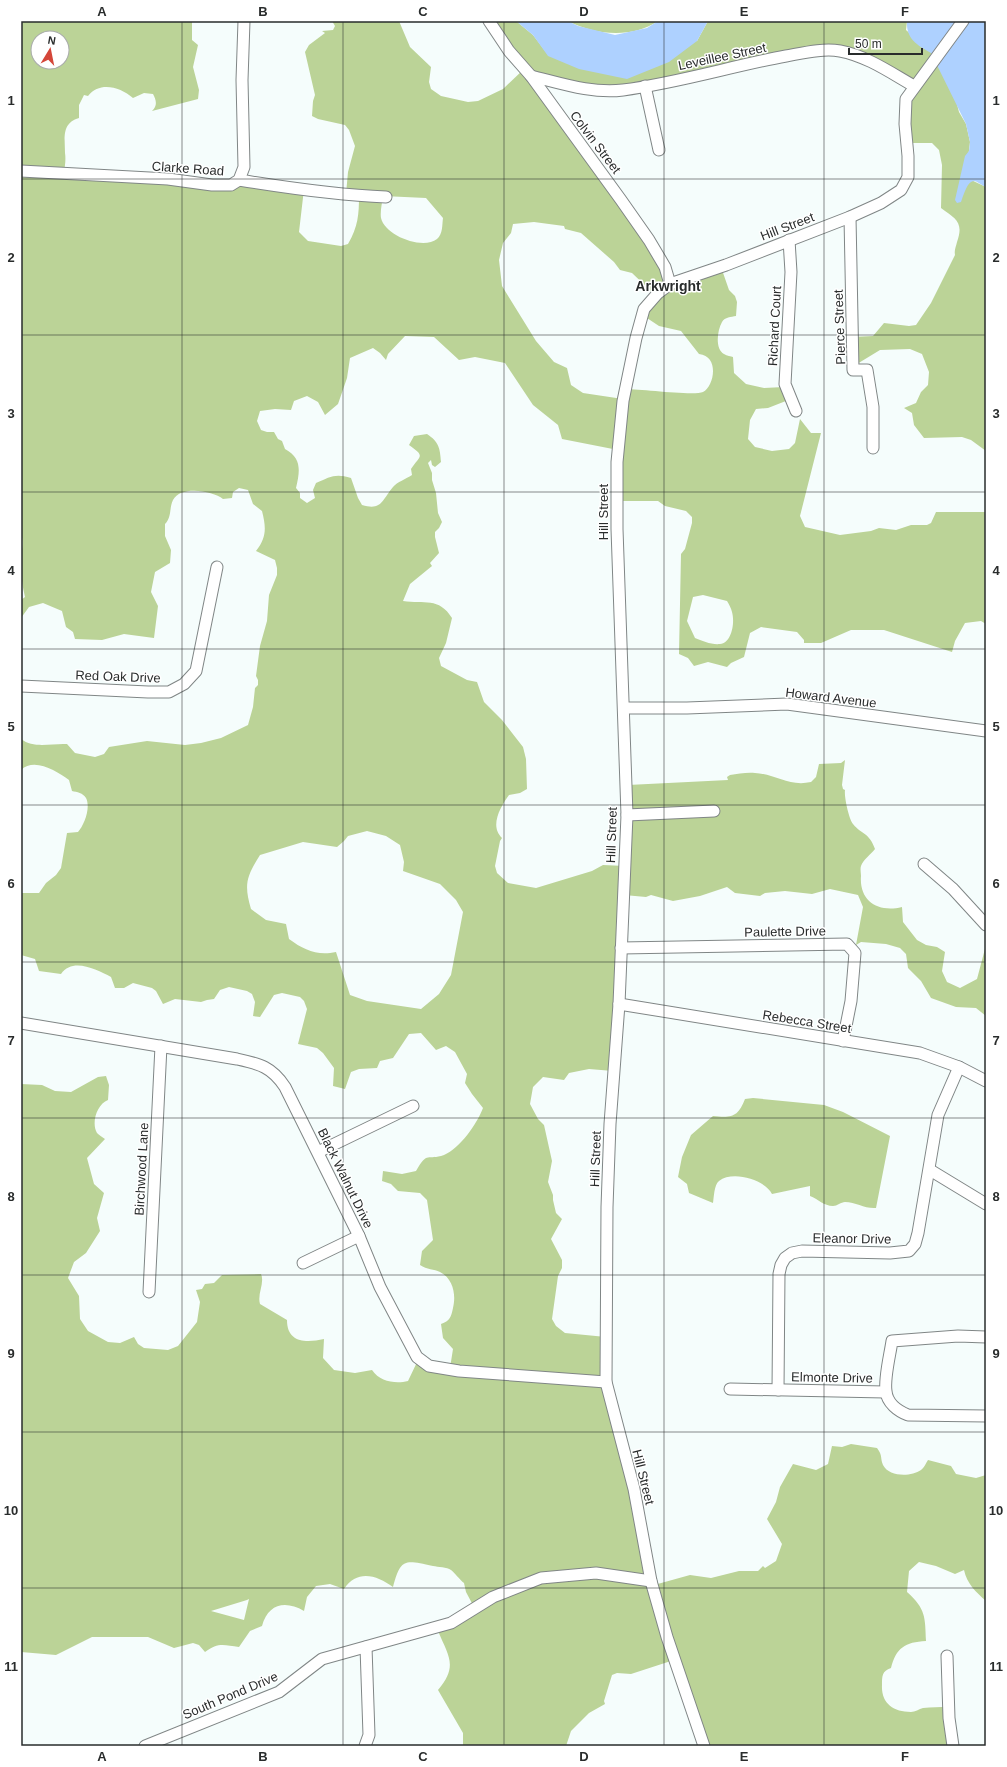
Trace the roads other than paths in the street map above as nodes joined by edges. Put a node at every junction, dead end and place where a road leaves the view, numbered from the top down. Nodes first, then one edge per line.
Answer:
1 (244, 21) edge
2 (489, 21) edge
3 (963, 21) edge
4 (531, 76) junction
5 (645, 86) junction
6 (914, 86) junction
7 (659, 150) dead end
8 (21, 171) edge
9 (239, 180) junction
10 (386, 197) dead end
11 (850, 217) junction
12 (790, 240) junction
13 (670, 284) junction
14 (796, 411) dead end
15 (873, 448) dead end
16 (217, 566) dead end
17 (21, 686) edge
18 (624, 708) junction
19 (986, 731) edge
20 (714, 811) dead end
21 (627, 815) junction
22 (924, 864) dead end
23 (986, 925) edge
24 (621, 948) junction
25 (619, 1004) junction
26 (21, 1023) edge
27 (843, 1041) junction
28 (161, 1046) junction
29 (959, 1067) junction
30 (986, 1081) edge
31 (413, 1106) dead end
32 (318, 1152) junction
33 (930, 1170) junction
34 (986, 1204) edge
35 (359, 1236) junction
36 (302, 1263) dead end
37 (149, 1292) dead end
38 (986, 1337) edge
39 (606, 1382) junction
40 (730, 1389) dead end
41 (778, 1390) junction
42 (886, 1392) junction
43 (986, 1416) edge
44 (651, 1581) junction
45 (366, 1648) junction
46 (947, 1656) dead end
47 (145, 1746) edge
48 (365, 1746) edge
49 (704, 1746) edge
50 (953, 1746) edge

1 - 9 street, Clarke Road
2 - 4 street, Colvin Street
3 - 6 street, Hill Street
4 - 5 street, Leveillee Street
4 - 13 street, Colvin Street
5 - 6 street, Leveillee Street
5 - 7 street
6 - 11 street, Hill Street
8 - 9 street, Clarke Road
9 - 10 street
11 - 12 street, Hill Street
11 - 15 street, Pierce Street
12 - 13 street, Hill Street
12 - 14 street, Richard Court
13 - 18 street, Hill Street
16 - 17 street, Red Oak Drive
18 - 19 street, Howard Avenue
18 - 21 street, Hill Street
20 - 21 street
21 - 24 street, Hill Street
22 - 23 street
24 - 25 street, Hill Street
24 - 27 street, Paulette Drive
25 - 27 street, Rebecca Street
25 - 39 street, Hill Street
26 - 28 street, Black Walnut Drive
27 - 29 street, Rebecca Street
28 - 32 street, Black Walnut Drive
28 - 37 street, Birchwood Lane
29 - 30 street, Rebecca Street
29 - 33 street, Eleanor Drive
31 - 32 street
32 - 35 street, Black Walnut Drive
33 - 34 street
33 - 41 street, Eleanor Drive
35 - 36 street
35 - 39 street, Black Walnut Drive
38 - 42 street
39 - 44 street, Hill Street
40 - 41 street
41 - 42 street, Elmonte Drive
42 - 43 street
44 - 45 street, South Pond Drive
44 - 49 street, Hill Street
45 - 47 street, South Pond Drive
45 - 48 street
46 - 50 street

